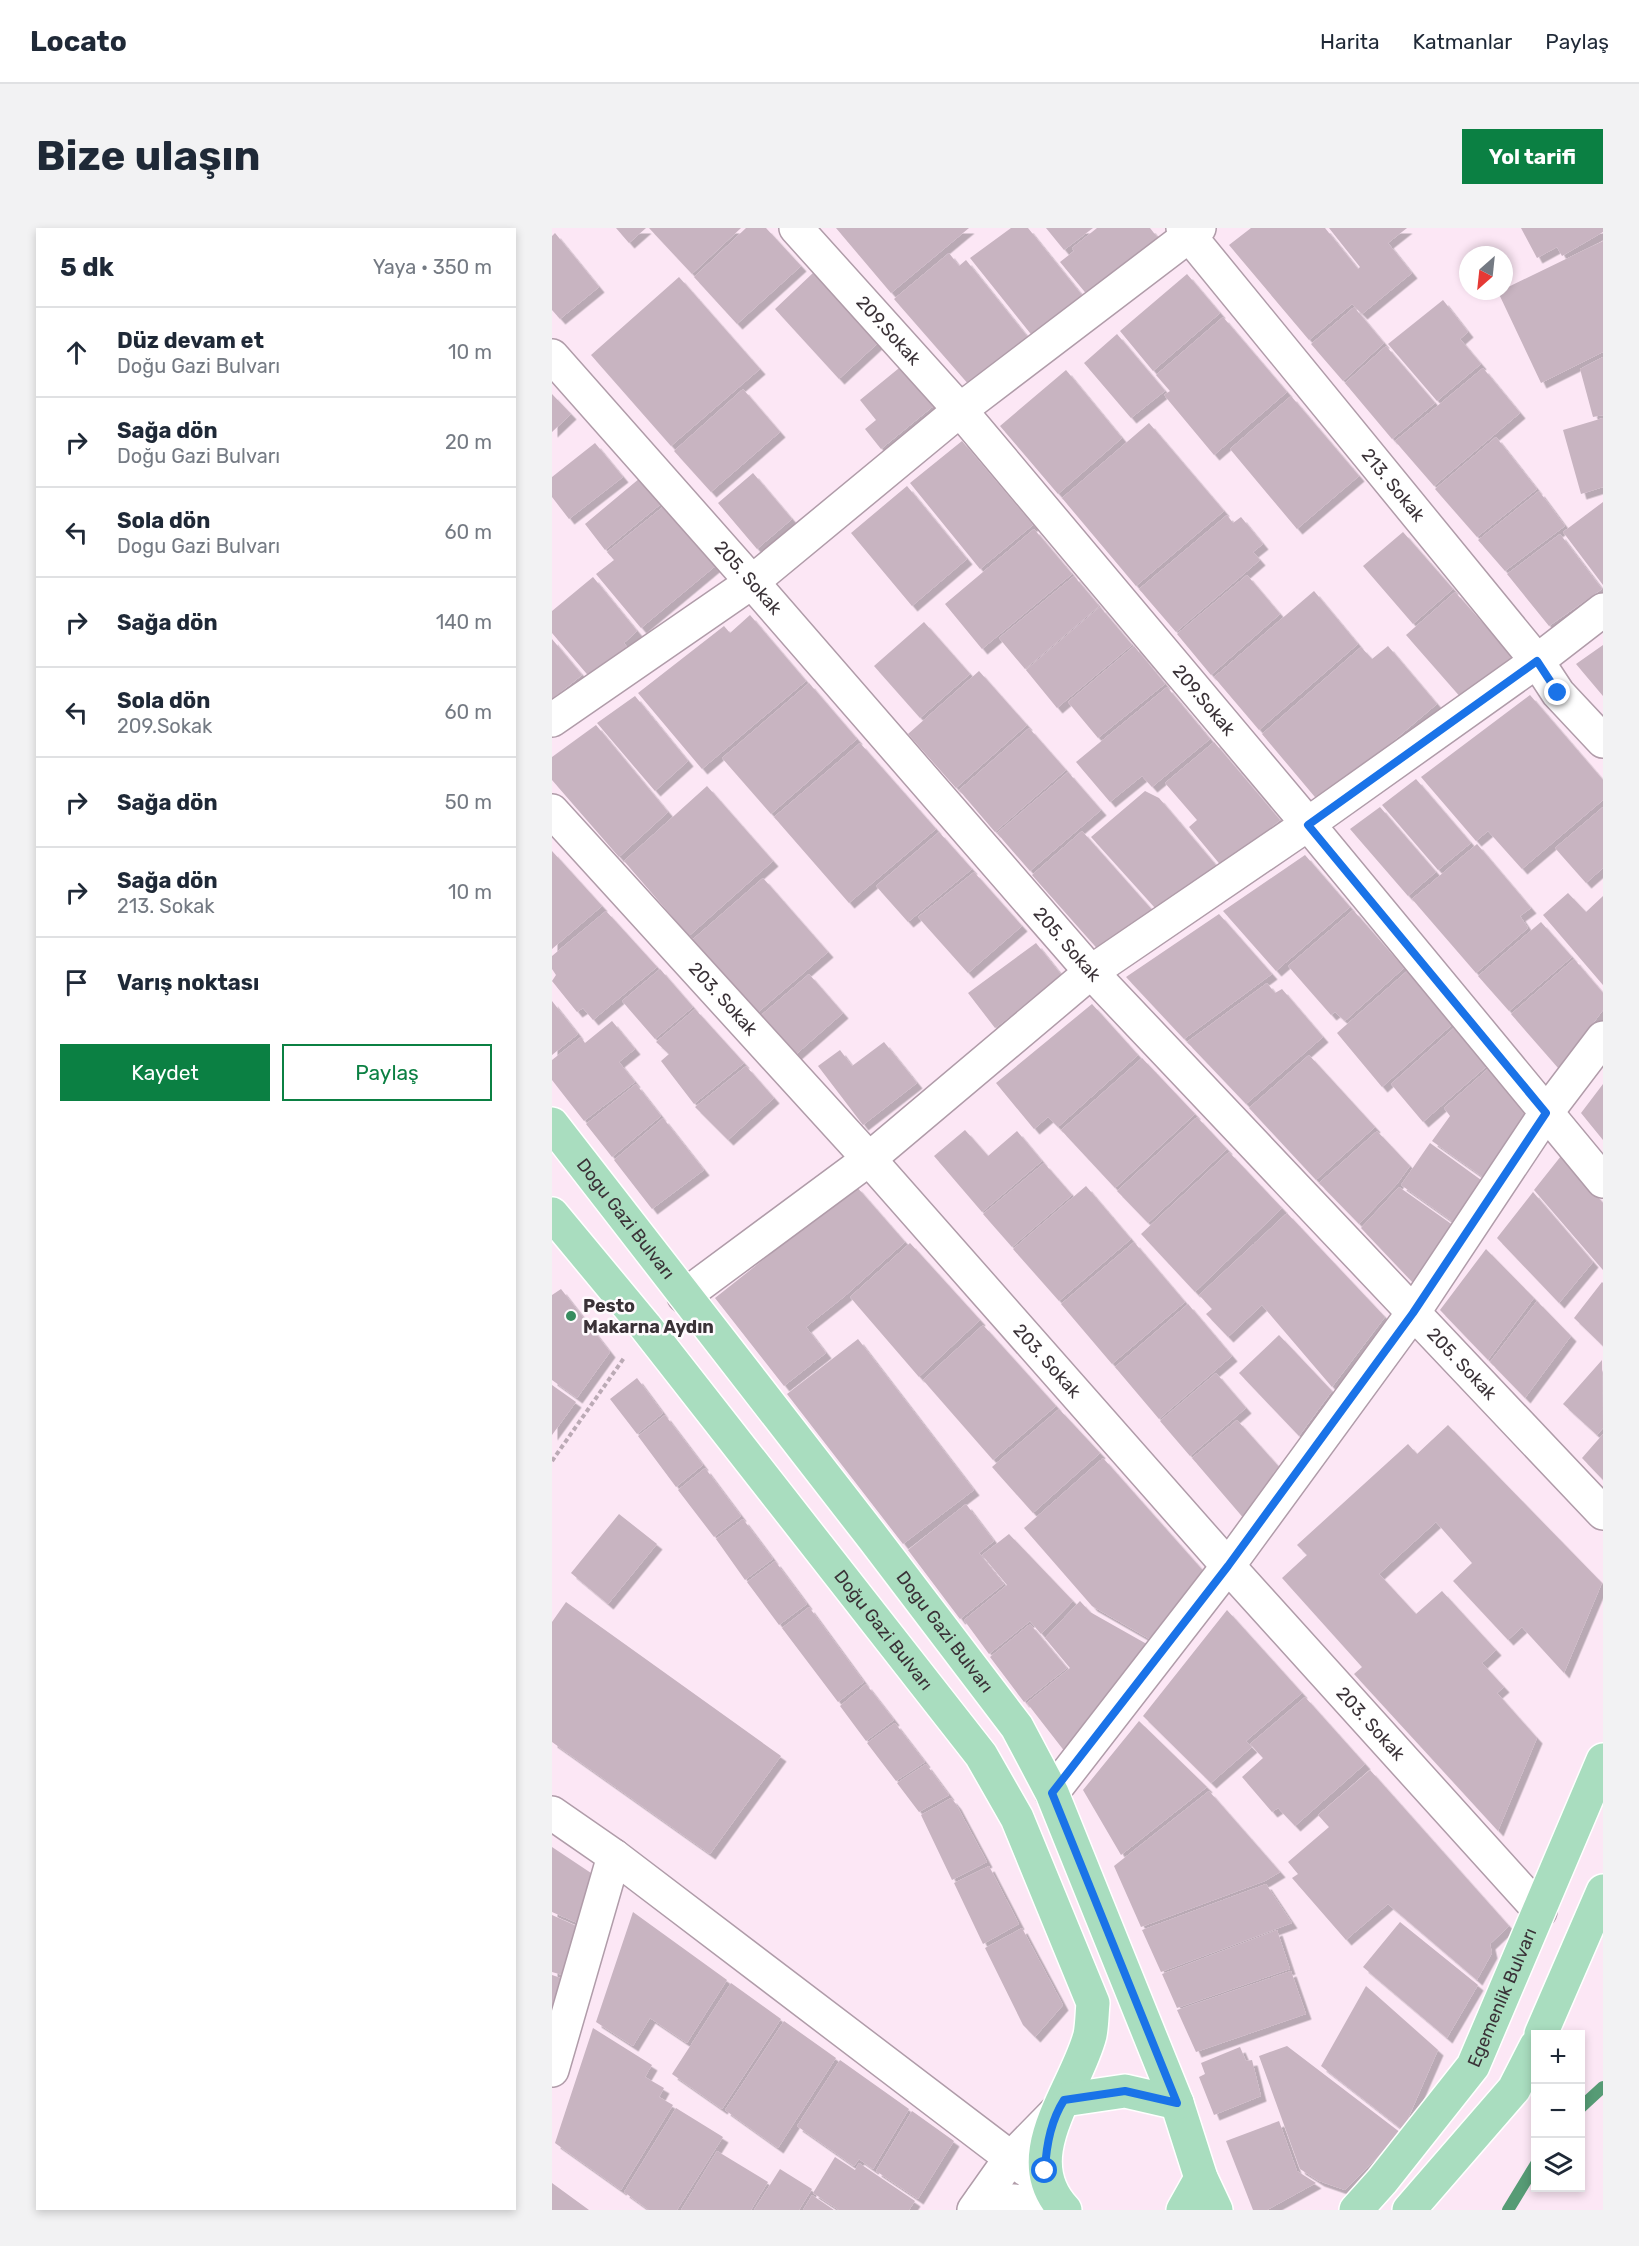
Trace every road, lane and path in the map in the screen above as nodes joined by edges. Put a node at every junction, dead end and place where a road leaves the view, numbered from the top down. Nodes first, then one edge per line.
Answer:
1 (796, 228) edge
2 (1190, 230) edge
3 (552, 356) edge
4 (960, 410) junction
5 (752, 582) junction
6 (1603, 610) edge
7 (1537, 661) junction
8 (552, 720) edge
9 (1603, 741) edge
10 (552, 810) edge
11 (1308, 825) junction
12 (1091, 972) junction
13 (1603, 1038) edge
14 (1546, 1113) junction
15 (552, 1124) edge
16 (869, 1159) junction
17 (1603, 1181) edge
18 (552, 1214) edge
19 (684, 1296) junction
20 (1413, 1313) junction
21 (645, 1326) junction
22 (552, 1461) edge
23 (1603, 1513) edge
24 (1228, 1566) junction
25 (1603, 1760) edge
26 (1052, 1793) junction
27 (552, 1813) edge
28 (614, 1856) junction
29 (1603, 1891) edge
30 (1540, 1911) junction
31 (1543, 2030) edge
32 (1531, 2056) edge
33 (552, 2070) edge
34 (1177, 2103) junction
35 (1060, 2106) junction
36 (1010, 2159) junction
37 (1201, 2178) junction
38 (1058, 2200) edge
39 (978, 2204) edge
40 (1183, 2210) edge
41 (1216, 2210) edge
42 (1356, 2210) edge
43 (1409, 2210) edge

1 - 4 street, 209.Sokak
2 - 4 street
2 - 7 street, 213. Sokak
3 - 5 street, 205. Sokak
4 - 5 street
4 - 11 street, 209.Sokak
5 - 8 street
5 - 12 street, 205. Sokak
6 - 7 street
7 - 9 street, 213. Sokak
7 - 11 street
10 - 16 street, 203. Sokak
11 - 12 street
11 - 14 street, 209.Sokak
12 - 16 street
12 - 20 street, 205. Sokak
13 - 14 street
14 - 17 street, 209.Sokak
14 - 20 street
15 - 19 main road, Dogu Gazi Bulvarı
16 - 19 street
16 - 24 street, 203. Sokak
18 - 21 main road, Doğu Gazi Bulvarı
19 - 26 main road, Dogu Gazi Bulvarı
20 - 23 street, 205. Sokak
20 - 24 street
21 - 22 path
21 - 35 main road, Doğu Gazi Bulvarı
24 - 26 street
24 - 30 street, 203. Sokak
25 - 30 main road, Egemenlik Bulvarı
26 - 34 main road, Dogu Gazi Bulvarı
27 - 28 street
28 - 33 street
28 - 36 street
29 - 31 main road
30 - 42 main road, Egemenlik Bulvarı
32 - 43 main road
34 - 35 main road
34 - 37 main road, Dogu Gazi Bulvarı
35 - 36 street
35 - 38 main road, Doğu Gazi Bulvarı
36 - 38 street
36 - 39 street
37 - 40 main road
37 - 41 main road, Dogu Gazi Bulvarı
38 - 39 street

